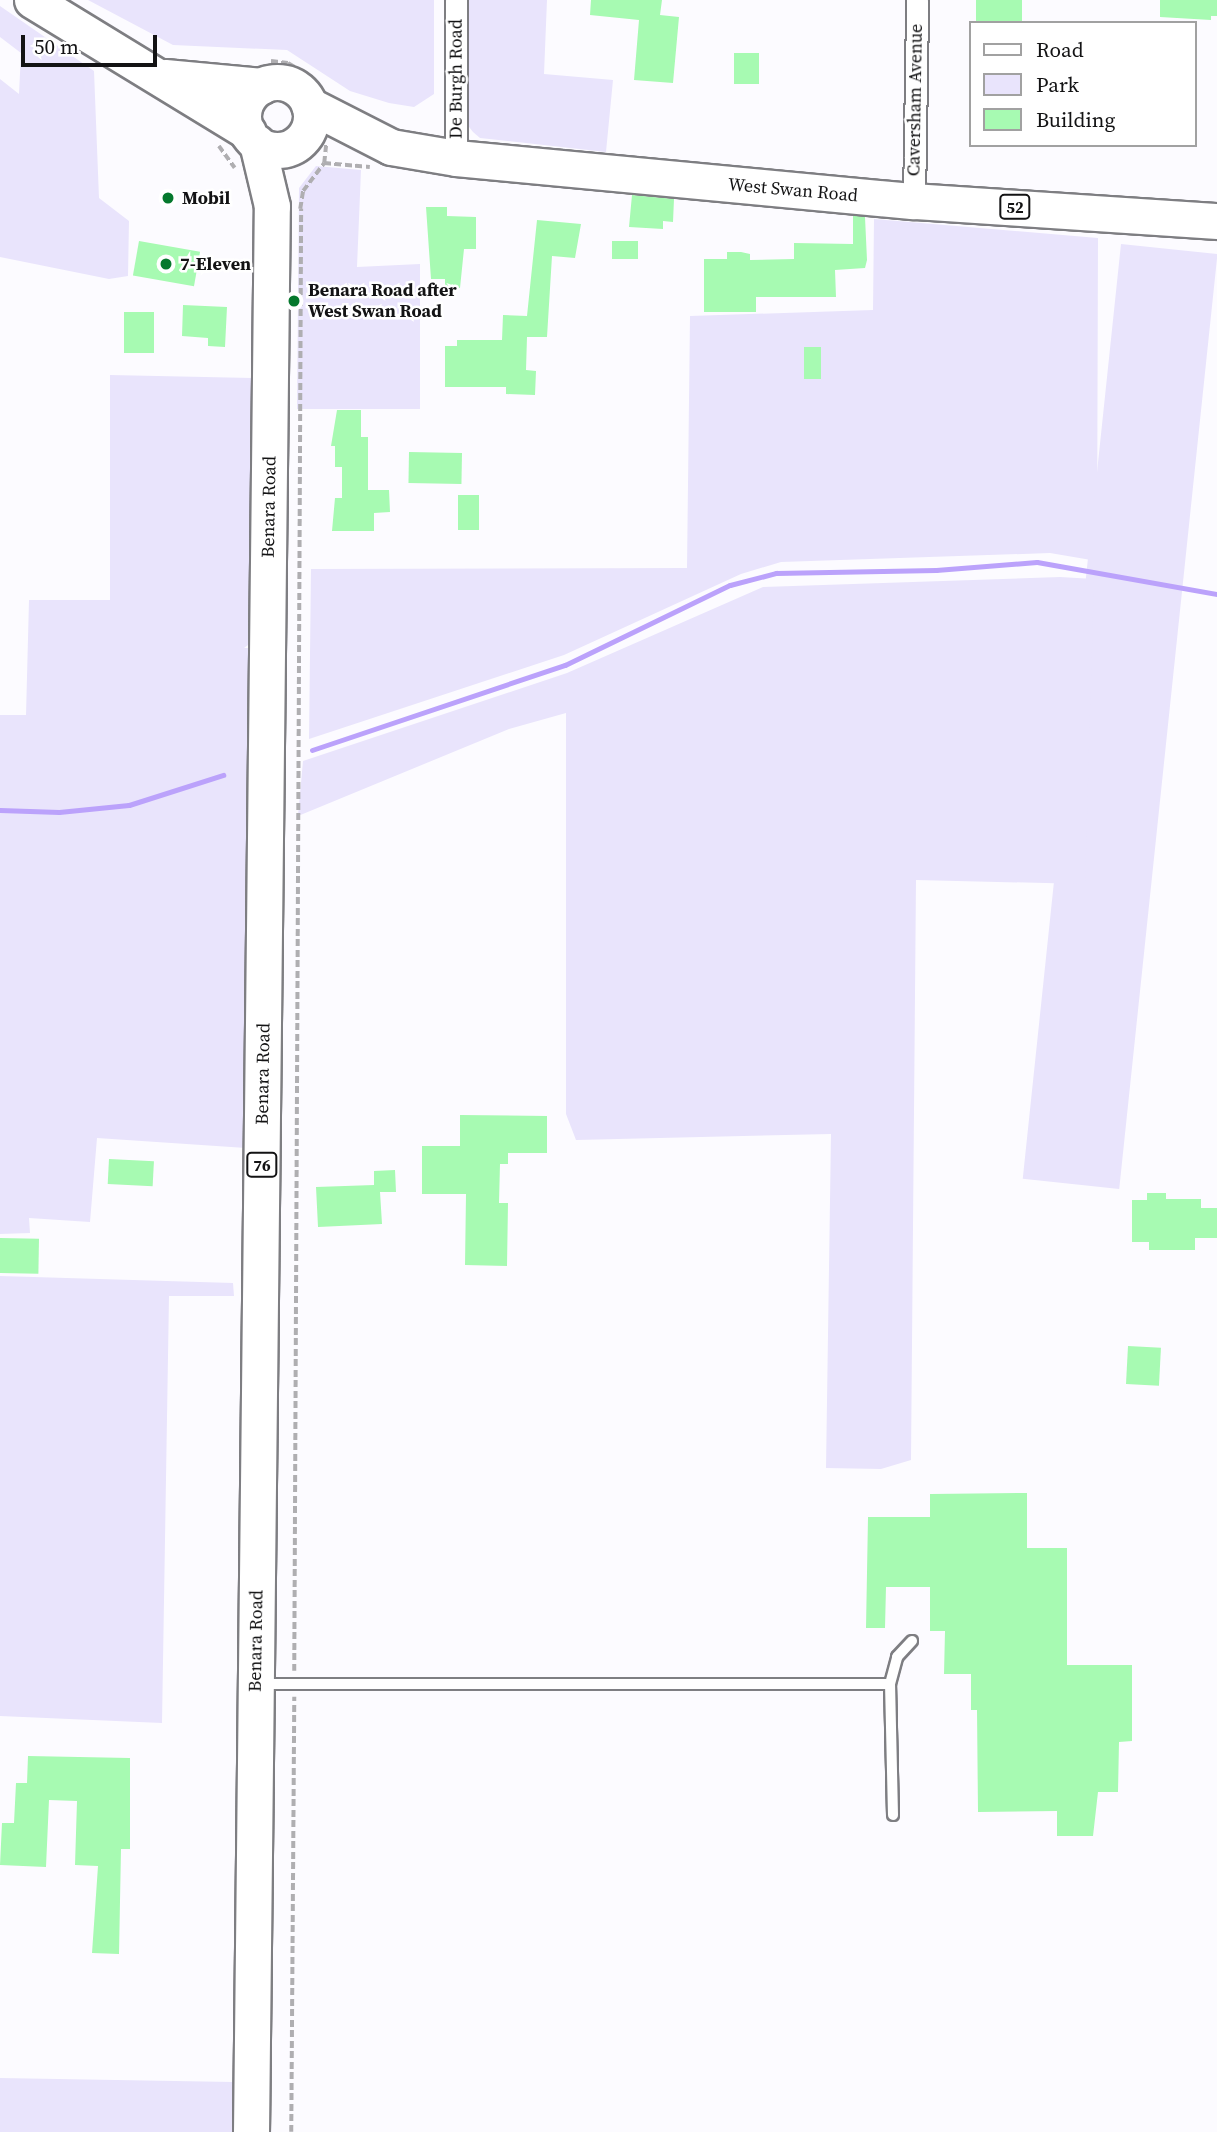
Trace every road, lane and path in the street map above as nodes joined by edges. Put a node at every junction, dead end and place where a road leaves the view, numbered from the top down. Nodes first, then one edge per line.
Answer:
1 (32, 0) edge
2 (456, 0) edge
3 (916, 0) edge
4 (161, 76) junction
5 (262, 86) junction
6 (309, 105) junction
7 (252, 137) junction
8 (372, 139) junction
9 (297, 143) junction
10 (456, 158) junction
11 (914, 201) junction
12 (286, 206) junction
13 (1217, 220) edge
14 (912, 1641) dead end
15 (256, 1684) junction
16 (294, 1684) junction
17 (890, 1684) junction
18 (893, 1815) dead end
19 (255, 2072) junction
20 (251, 2132) edge
21 (265, 2132) edge
22 (291, 2132) edge

1 - 4 main road, 52
2 - 10 street, De Burgh Road
3 - 11 street, Caversham Avenue
4 - 5 main road, 52
4 - 7 main road, 52
5 - 6 main road, 52
5 - 7 main road
6 - 8 main road, West Swan Road / 52
6 - 9 main road
7 - 9 main road, 52
7 - 12 main road, Benara Road / 76
8 - 9 main road, West Swan Road / 52
8 - 10 main road, West Swan Road / 52
9 - 12 main road, Benara Road / 76
10 - 11 main road, West Swan Road / 52
11 - 13 main road, West Swan Road / 52
12 - 15 main road, Benara Road / 76
12 - 16 path
14 - 17 lane
15 - 16 lane
15 - 19 main road, Benara Road / 76
16 - 17 lane
16 - 22 path
17 - 18 lane
19 - 20 main road, Benara Road / 76
19 - 21 main road, Benara Road / 76

